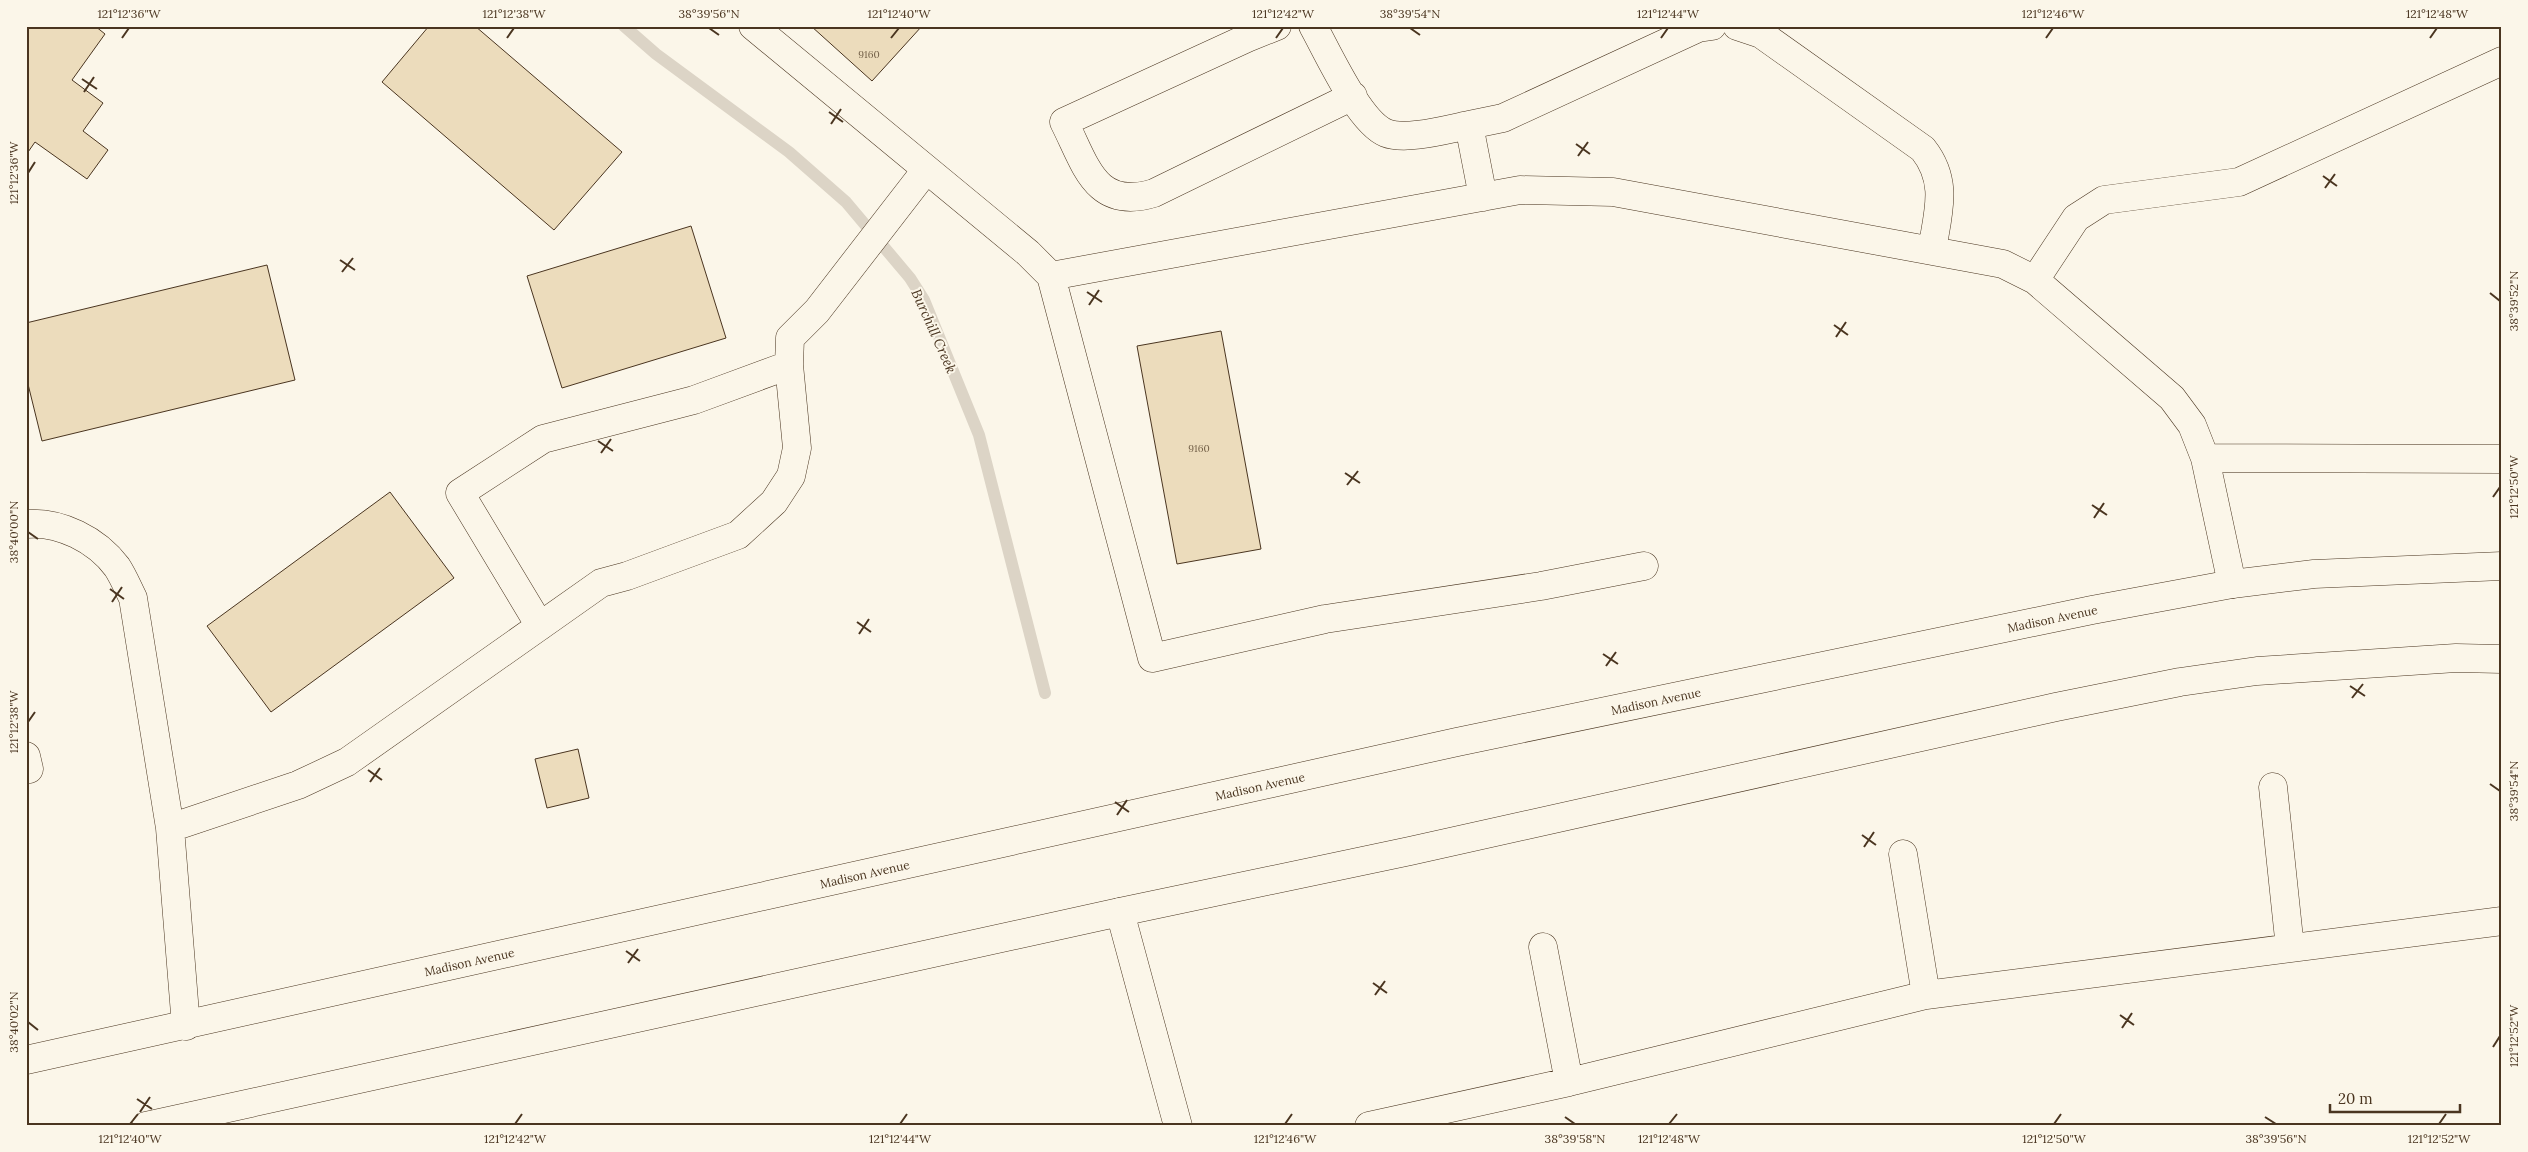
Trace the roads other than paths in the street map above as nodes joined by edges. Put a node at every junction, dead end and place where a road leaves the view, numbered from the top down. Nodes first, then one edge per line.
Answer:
1 (753, 26) edge
2 (1277, 26) edge
3 (1313, 26) edge
4 (1712, 26) edge
5 (1737, 26) edge
6 (2502, 61) edge
7 (1353, 96) junction
8 (1470, 125) junction
9 (926, 170) junction
10 (1483, 197) junction
11 (1932, 250) junction
12 (1051, 276) junction
13 (2035, 280) junction
14 (789, 364) junction
15 (2204, 458) junction
16 (2502, 459) edge
17 (26, 524) edge
18 (1644, 566) dead end
19 (2502, 566) edge
20 (2232, 584) junction
21 (540, 626) junction
22 (2502, 659) edge
23 (2273, 787) dead end
24 (170, 828) junction
25 (1903, 854) dead end
26 (1120, 912) junction
27 (2502, 921) edge
28 (1543, 947) dead end
29 (2290, 948) junction
30 (1926, 995) junction
31 (186, 1026) junction
32 (26, 1060) edge
33 (1569, 1082) junction
34 (203, 1119) edge
35 (146, 1126) edge
36 (1178, 1126) edge
37 (1369, 1126) edge

1 - 9 street
2 - 7 street
3 - 7 street
4 - 8 street
5 - 11 street
6 - 13 street
7 - 8 street
8 - 10 street
9 - 12 street
9 - 14 street
10 - 11 street
10 - 12 street
11 - 13 street
12 - 18 street
13 - 15 street
14 - 21 street
14 - 21 street
15 - 16 street
15 - 20 street
17 - 24 street
19 - 20 street, Madison Avenue
20 - 31 street, Madison Avenue
21 - 24 street
22 - 26 street
23 - 29 street
24 - 31 street
25 - 30 street
26 - 34 street
26 - 36 street
27 - 29 street
28 - 33 street
29 - 30 street
30 - 33 street
31 - 32 street, Madison Avenue
33 - 37 street
34 - 35 street

